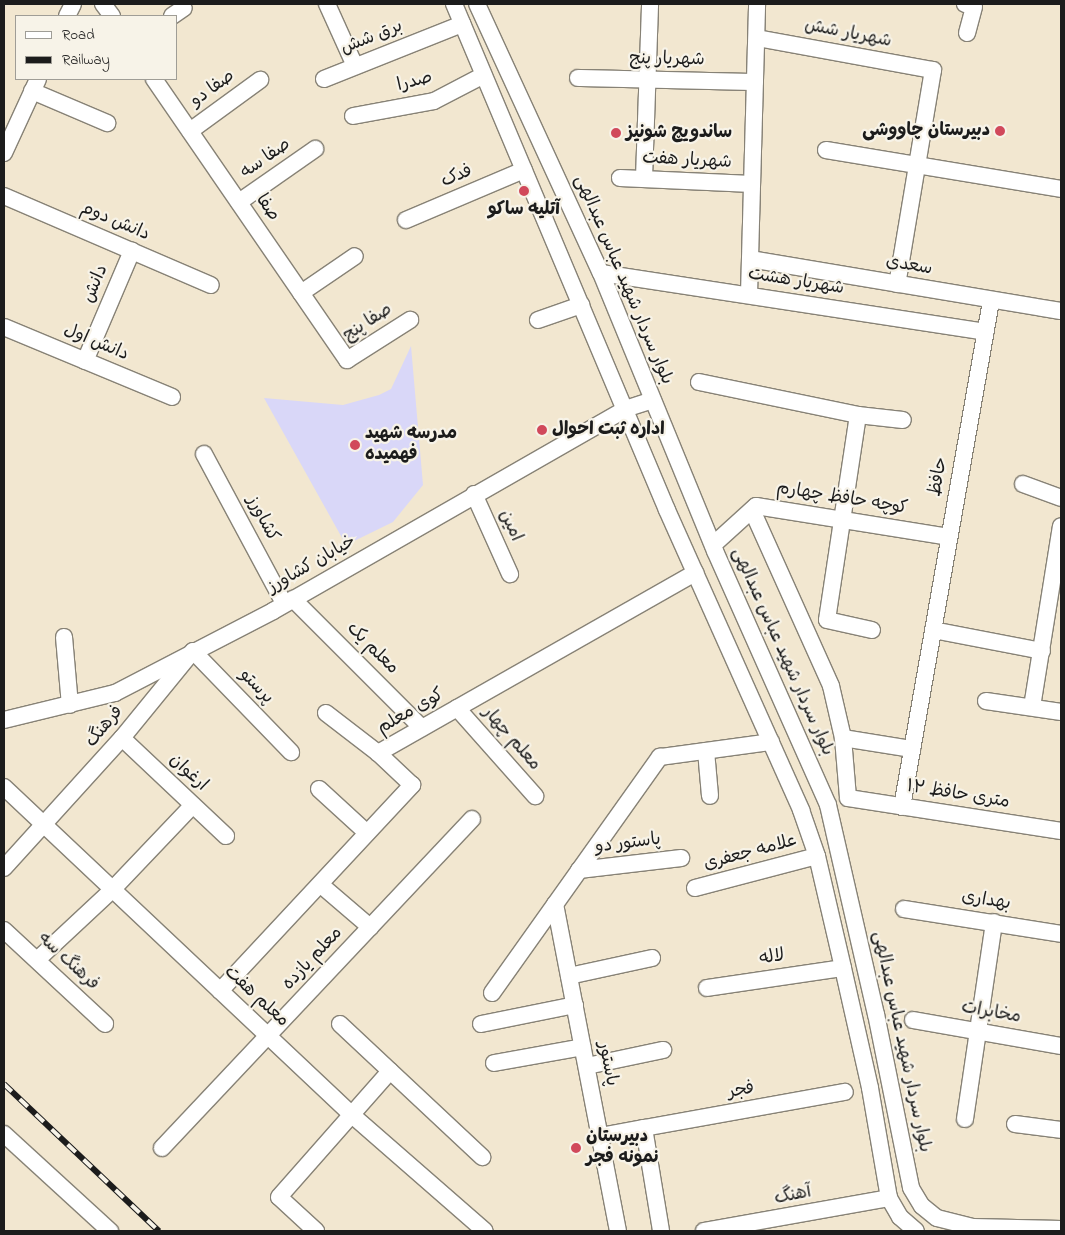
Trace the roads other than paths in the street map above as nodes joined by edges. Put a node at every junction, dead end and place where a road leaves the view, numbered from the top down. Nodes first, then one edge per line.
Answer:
1 (103, 4) edge
2 (327, 4) edge
3 (454, 4) edge
4 (477, 4) edge
5 (650, 4) edge
6 (757, 4) edge
7 (965, 4) edge
8 (111, 15) edge
9 (462, 24) junction
10 (967, 33) dead end
11 (757, 38) junction
12 (355, 66) junction
13 (484, 75) junction
14 (578, 78) dead end
15 (324, 79) dead end
16 (648, 79) junction
17 (155, 80) edge
18 (260, 80) dead end
19 (755, 82) junction
20 (35, 85) edge
21 (353, 116) dead end
22 (107, 123) dead end
23 (190, 131) junction
24 (6, 144) edge
25 (315, 149) dead end
26 (826, 150) dead end
27 (916, 167) junction
28 (524, 170) junction
29 (620, 178) dead end
30 (644, 178) junction
31 (752, 184) junction
32 (1061, 189) edge
33 (4, 196) edge
34 (239, 202) junction
35 (406, 220) dead end
36 (132, 251) junction
37 (355, 256) dead end
38 (750, 259) junction
39 (601, 273) junction
40 (897, 284) junction
41 (210, 285) dead end
42 (301, 293) junction
43 (749, 294) junction
44 (991, 301) junction
45 (581, 305) junction
46 (1061, 311) edge
47 (410, 320) dead end
48 (538, 320) dead end
49 (4, 327) edge
50 (985, 332) junction
51 (84, 360) junction
52 (347, 360) joint
53 (698, 382) dead end
54 (172, 397) dead end
55 (653, 400) junction
56 (625, 409) junction
57 (858, 415) junction
58 (903, 420) dead end
59 (204, 454) dead end
60 (1023, 484) dead end
61 (474, 494) junction
62 (1061, 498) edge
63 (752, 510) junction
64 (841, 520) junction
65 (1061, 526) edge
66 (949, 537) junction
67 (713, 545) junction
68 (695, 573) junction
69 (510, 574) dead end
70 (289, 601) junction
71 (1055, 611) edge
72 (872, 630) dead end
73 (933, 630) junction
74 (64, 637) dead end
75 (193, 651) junction
76 (1042, 651) junction
77 (986, 701) dead end
78 (70, 705) junction
79 (1032, 707) junction
80 (457, 708) junction
81 (1061, 712) edge
82 (326, 713) dead end
83 (4, 720) edge
84 (422, 728) junction
85 (122, 738) junction
86 (843, 738) junction
87 (771, 742) junction
88 (912, 749) junction
89 (706, 751) junction
90 (291, 752) dead end
91 (378, 753) junction
92 (4, 787) edge
93 (319, 789) dead end
94 (534, 796) dead end
95 (710, 796) dead end
96 (193, 805) junction
97 (902, 807) junction
98 (472, 819) dead end
99 (44, 826) junction
100 (1061, 831) edge
101 (367, 833) junction
102 (226, 836) dead end
103 (817, 856) junction
104 (681, 858) dead end
105 (4, 868) edge
106 (579, 870) junction
107 (321, 885) junction
108 (695, 888) dead end
109 (112, 890) junction
110 (555, 904) junction
111 (904, 910) dead end
112 (994, 922) junction
113 (370, 927) junction
114 (4, 930) edge
115 (1061, 934) edge
116 (652, 958) dead end
117 (37, 960) junction
118 (843, 968) junction
119 (569, 976) junction
120 (707, 988) dead end
121 (220, 991) junction
122 (492, 993) dead end
123 (575, 1005) junction
124 (913, 1020) dead end
125 (105, 1024) dead end
126 (340, 1024) dead end
127 (481, 1024) dead end
128 (976, 1031) junction
129 (268, 1036) junction
130 (1061, 1046) edge
131 (583, 1047) junction
132 (663, 1050) dead end
133 (494, 1063) dead end
134 (587, 1066) junction
135 (390, 1070) junction
136 (845, 1092) dead end
137 (352, 1115) junction
138 (965, 1118) dead end
139 (1015, 1124) dead end
140 (644, 1128) junction
141 (1061, 1130) edge
142 (4, 1134) edge
143 (600, 1136) junction
144 (162, 1148) dead end
145 (482, 1157) dead end
146 (889, 1198) junction
147 (749, 1228) edge
148 (1061, 1229) edge
149 (110, 1231) edge
150 (316, 1231) edge
151 (485, 1231) edge
152 (618, 1231) edge
153 (661, 1231) edge
154 (704, 1231) edge
155 (916, 1231) edge

1 - 8 street
2 - 12 street
3 - 9 street
4 - 39 street, بلوار سردار شهید عباس عبدالهی
5 - 16 street
6 - 11 street
7 - 10 street
9 - 12 street, برق شش
9 - 13 street
11 - 19 street
11 - 27 street, شهریار شش
12 - 15 street, برق شش
13 - 21 street, صدرا
13 - 28 street
14 - 16 street, شهریار پنج
16 - 19 street, شهریار پنج
16 - 30 street
17 - 23 street, صفا
18 - 23 street, صفا دو
19 - 31 street
20 - 22 street
20 - 24 street
23 - 34 street, صفا
25 - 34 street, صفا سه
26 - 27 street
27 - 32 street
27 - 40 street
28 - 35 street, فدک
28 - 45 street
29 - 30 street, شهریار هفت
30 - 31 street, شهریار هفت
31 - 38 street
33 - 36 street, دانش دوم
34 - 42 street, صفا
36 - 41 street, دانش دوم
36 - 51 street, دانش
37 - 42 street
38 - 40 street, سعدی
38 - 43 street
39 - 43 street, شهریار هشت
39 - 55 street, بلوار سردار شهید عباس عبدالهی
40 - 44 street, سعدی
42 - 52 street, صفا
43 - 50 street, شهریار هشت
44 - 46 street, سعدی
44 - 50 street, حافظ
45 - 48 street
45 - 56 street
47 - 52 street, صفا پنج
49 - 51 street, دانش اول
50 - 66 street, حافظ
51 - 54 street, دانش اول
53 - 57 street
55 - 56 street, خیابان کشاورز
55 - 67 street, بلوار سردار شهید عباس عبدالهی
56 - 61 street, خیابان کشاورز
56 - 68 street
57 - 58 street
57 - 64 street
59 - 70 street, کشاورز
60 - 62 street
61 - 69 street, امین
61 - 70 street, خیابان کشاورز
63 - 64 street, کوچه حافظ چهارم
63 - 67 street, کوچه حافظ چهارم
63 - 86 street
64 - 66 street, کوچه حافظ چهارم
64 - 72 street
65 - 71 street
66 - 73 street, حافظ
67 - 148 street, بلوار سردار شهید عباس عبدالهی
68 - 80 street, کوی معلم
68 - 87 street
70 - 75 street, خیابان کشاورز
70 - 84 street, معلم یک
71 - 76 street
73 - 76 street
73 - 88 street, حافظ
74 - 78 street
75 - 78 street, خیابان کشاورز
75 - 85 street, فرهنگ
75 - 90 street, پرستو
76 - 79 street
77 - 79 street
78 - 83 street, خیابان کشاورز
79 - 81 street
80 - 84 street, کوی معلم
80 - 94 street, معلم چهار
82 - 91 street
84 - 91 street, کوی معلم
85 - 96 street, ارغوان
85 - 99 street, فرهنگ
86 - 88 street
86 - 97 street, ۱۲ متری حافظ
87 - 89 street
87 - 103 street
88 - 97 street, حافظ
89 - 95 street
89 - 106 street
91 - 101 street, کوی معلم
92 - 99 street, معلم هفت
93 - 101 street
96 - 102 street, ارغوان
96 - 109 street
97 - 100 street, ۱۲ متری حافظ
98 - 113 street, معلم یازده
99 - 105 street
99 - 109 street, معلم هفت
101 - 107 street, کوی معلم
103 - 108 street, علامه جعفری
103 - 118 street
104 - 106 street, پاستور دو
106 - 110 street
107 - 113 street
107 - 121 street, کوی معلم
109 - 117 street
109 - 121 street, معلم هفت
110 - 119 street, پاستور
110 - 122 street
111 - 112 street, بهداری
112 - 115 street, بهداری
112 - 128 street
113 - 129 street, معلم یازده
114 - 117 street, فرهنگ سه
116 - 119 street
117 - 125 street, فرهنگ سه
118 - 120 street, لاله
118 - 146 street
119 - 123 street, پاستور
121 - 129 street, معلم هفت
123 - 127 street
123 - 131 street, پاستور
124 - 128 street, مخابرات
126 - 135 street
128 - 130 street, مخابرات
128 - 138 street
129 - 137 street, معلم هفت
129 - 144 street, معلم یازده
131 - 133 street
131 - 134 street, پاستور
132 - 134 street
134 - 143 street, پاستور
135 - 137 street
135 - 145 street
136 - 140 street, فجر
137 - 150 street
137 - 151 street, معلم هفت
139 - 141 street
140 - 143 street, فجر
140 - 153 street
142 - 149 street
143 - 152 street, پاستور
146 - 147 street, آهنگ
146 - 155 street
147 - 154 street, آهنگ

